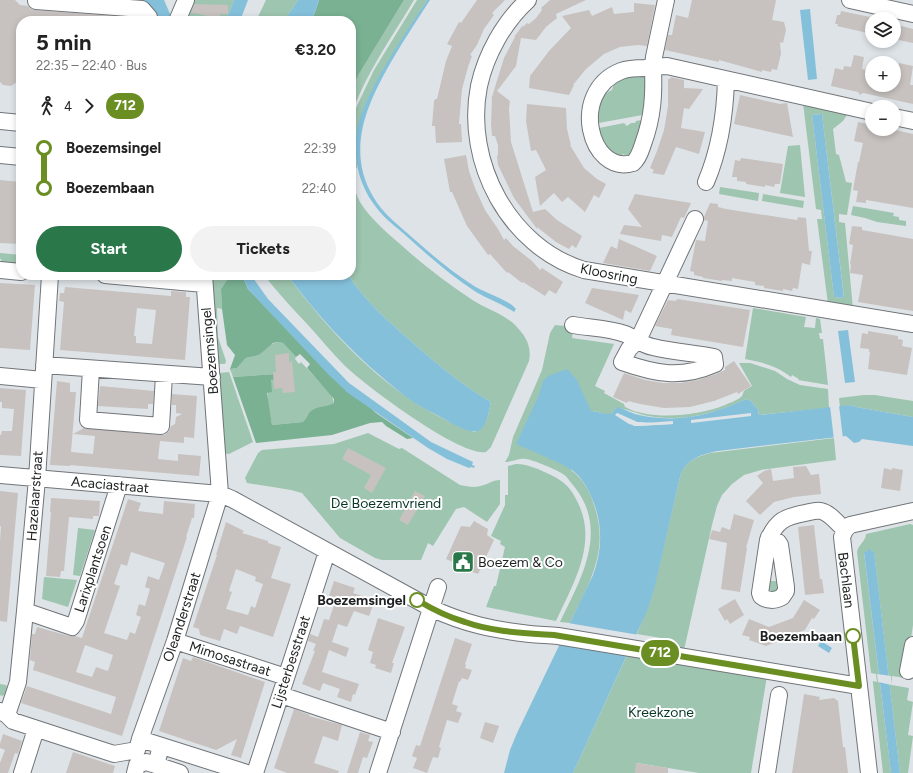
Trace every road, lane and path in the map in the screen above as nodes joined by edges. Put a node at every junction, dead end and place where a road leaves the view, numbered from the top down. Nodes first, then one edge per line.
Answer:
1 (186, 0) edge
2 (528, 0) edge
3 (666, 0) edge
4 (850, 0) edge
5 (36, 1) dead end
6 (895, 5) edge
7 (913, 14) edge
8 (148, 16) edge
9 (179, 16) edge
10 (653, 67) junction
11 (726, 80) junction
12 (865, 110) edge
13 (901, 118) edge
14 (0, 121) edge
15 (913, 121) edge
16 (16, 123) edge
17 (0, 155) edge
18 (16, 157) edge
19 (706, 182) dead end
20 (695, 219) dead end
21 (0, 270) edge
22 (16, 272) edge
23 (50, 280) edge
24 (204, 280) edge
25 (665, 284) junction
26 (913, 324) edge
27 (573, 325) dead end
28 (637, 341) junction
29 (91, 369) junction
30 (43, 373) junction
31 (164, 375) junction
32 (0, 376) edge
33 (212, 377) junction
34 (0, 475) edge
35 (37, 479) junction
36 (119, 485) junction
37 (220, 494) junction
38 (913, 511) edge
39 (845, 530) junction
40 (769, 537) dead end
41 (327, 552) junction
42 (438, 587) dead end
43 (431, 608) junction
44 (25, 611) junction
45 (175, 641) junction
46 (913, 645) edge
47 (908, 670) dead end
48 (286, 677) junction
49 (859, 686) junction
50 (281, 695) junction
51 (779, 695) dead end
52 (3, 713) edge
53 (36, 729) junction
54 (392, 732) junction
55 (140, 739) junction
56 (161, 746) junction
57 (156, 765) junction
58 (22, 773) edge
59 (135, 773) edge
60 (180, 773) edge
61 (247, 773) edge
62 (255, 773) edge
63 (378, 773) edge
64 (767, 773) edge
65 (869, 773) edge

1 - 9 street
2 - 25 street, Kloosring
3 - 10 street
4 - 6 street
5 - 8 street
6 - 7 street
10 - 10 street
10 - 11 street
11 - 12 street
11 - 19 street
13 - 15 street
14 - 16 street
17 - 18 street
20 - 25 street
21 - 22 street
23 - 30 street, Hazelaarstraat
24 - 33 street, Boezemsingel
25 - 26 street, Kloosring
25 - 28 street
27 - 28 street
28 - 28 street
29 - 30 street
29 - 31 street
29 - 31 street
30 - 32 street
30 - 35 street, Hazelaarstraat
31 - 33 street
33 - 37 street, Boezemsingel
34 - 35 street, Acaciastraat
35 - 36 street, Acaciastraat
35 - 44 street, Hazelaarstraat
36 - 37 street, Acaciastraat
36 - 44 street, Larixplantsoen
37 - 41 street
37 - 45 street, Oleanderstraat
38 - 39 street
39 - 40 street
39 - 49 street, Bachlaan
41 - 43 street
41 - 48 street, Lijsterbesstraat
42 - 43 street
43 - 49 street
43 - 54 street
44 - 52 street, Hazelaarstraat
45 - 48 street, Mimosastraat
45 - 55 street, Oleanderstraat
46 - 47 street
48 - 50 street, Lijsterbesstraat
49 - 65 street, Bachlaan
50 - 54 street
50 - 62 street, Lijsterbesstraat
51 - 64 street
52 - 53 street
53 - 55 street
53 - 58 street
54 - 63 street
55 - 56 street
56 - 57 street
56 - 61 street
57 - 59 street
57 - 60 street

